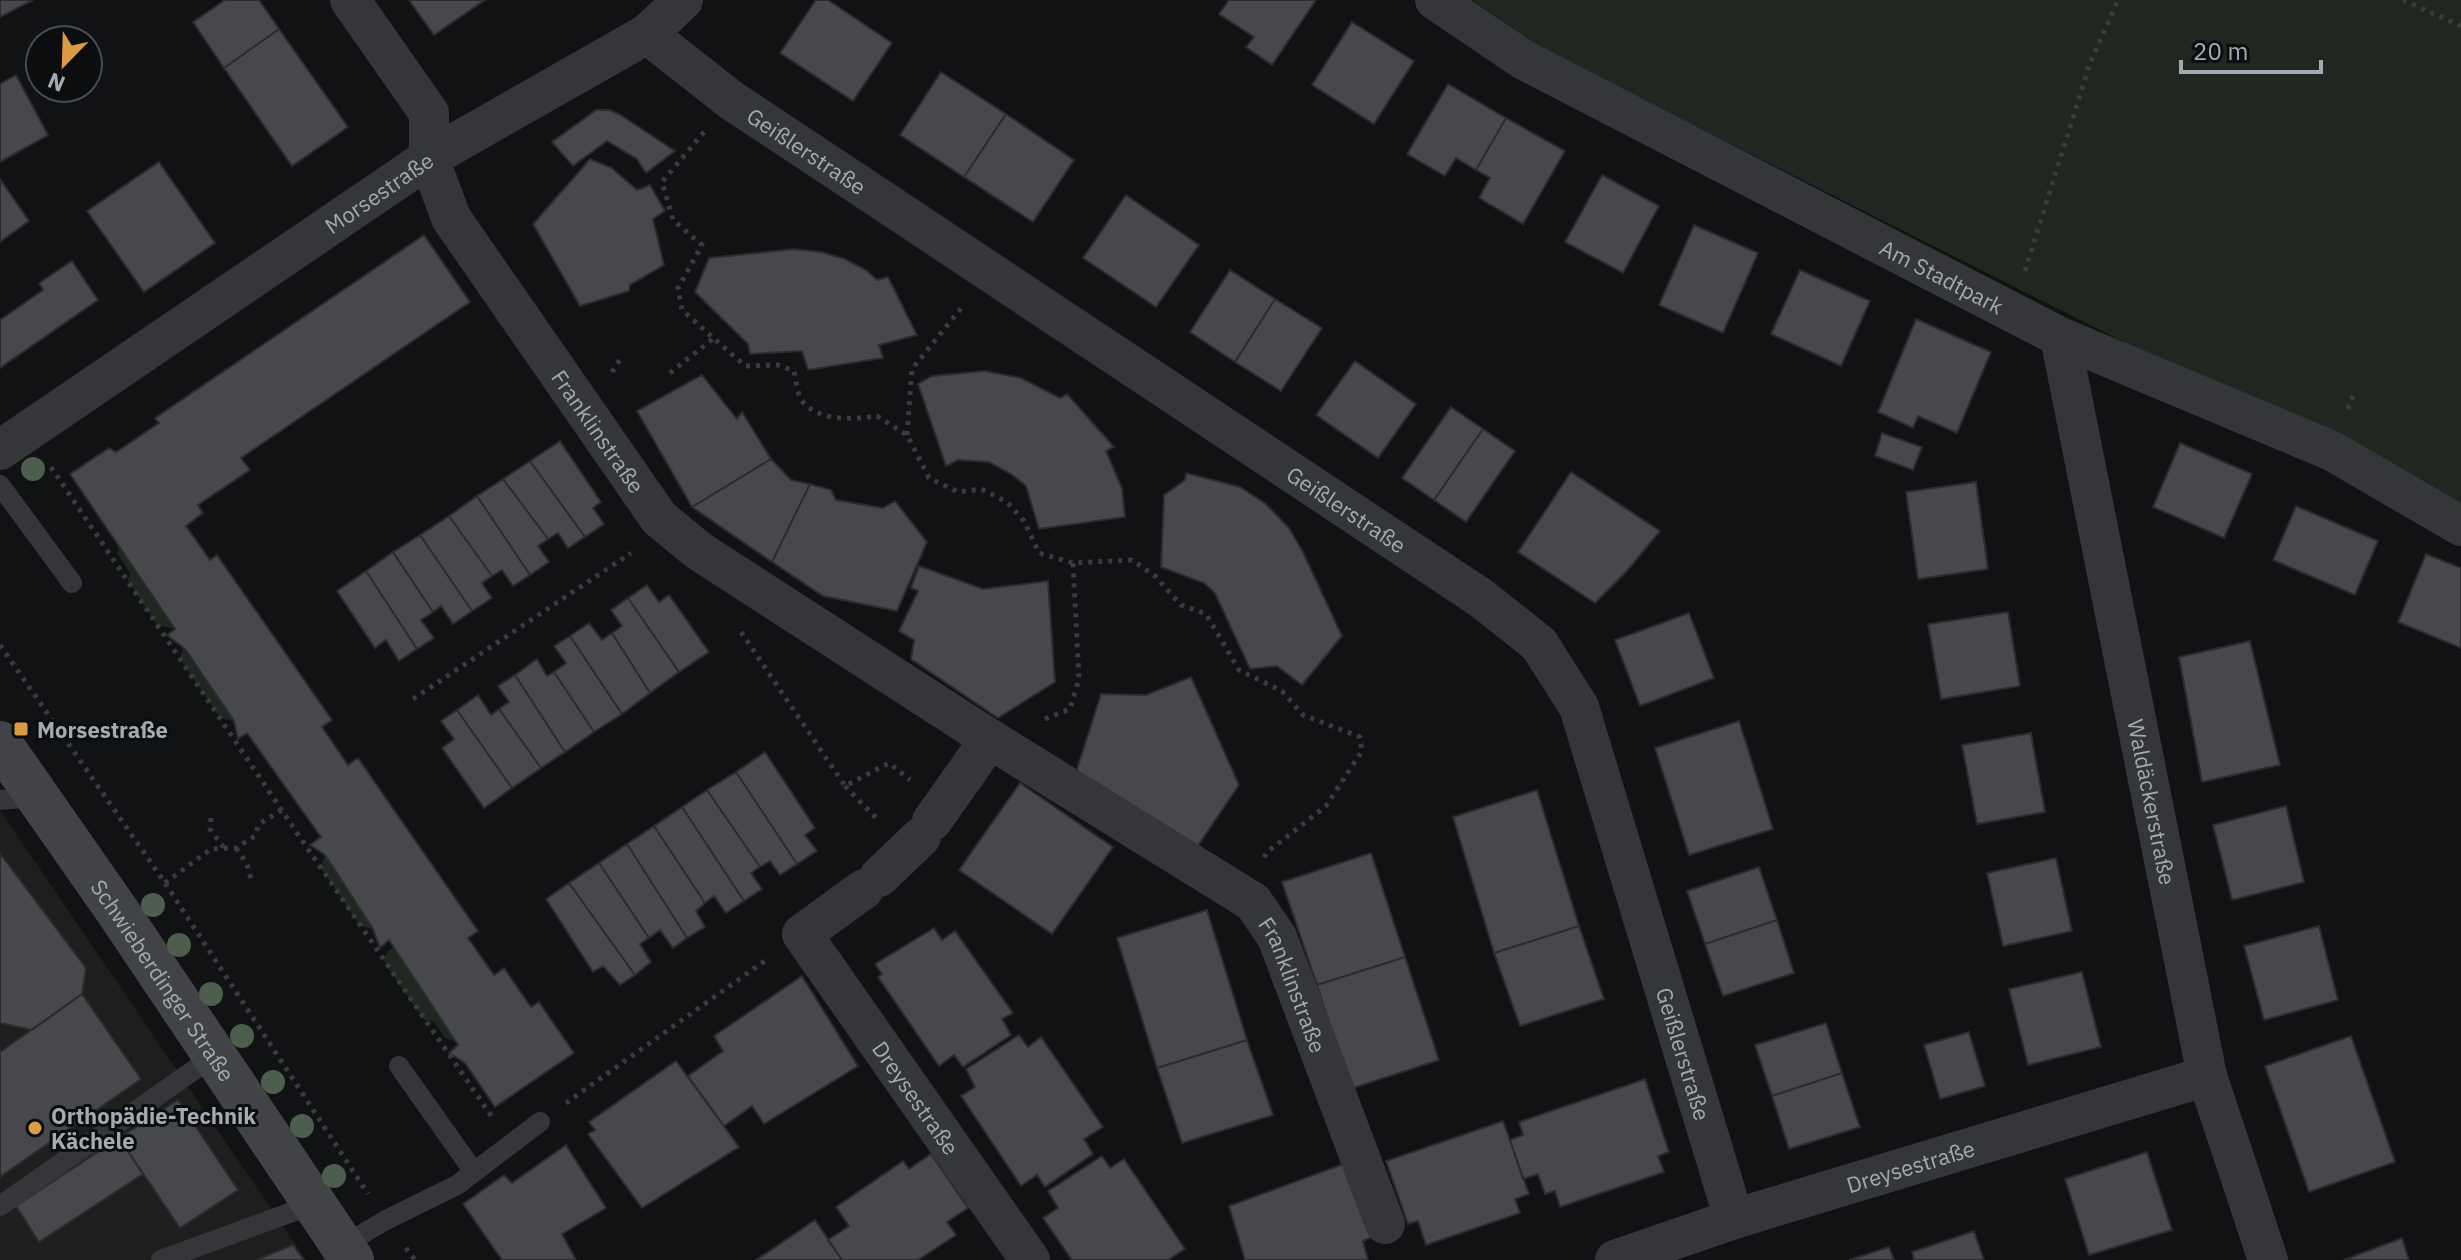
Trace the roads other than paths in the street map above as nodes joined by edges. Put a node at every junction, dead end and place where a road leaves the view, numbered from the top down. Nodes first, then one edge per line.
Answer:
1 (350, 0) edge
2 (683, 0) edge
3 (1435, 0) edge
4 (647, 34) junction
5 (429, 158) junction
6 (2060, 337) junction
7 (14, 441) edge
8 (0, 485) edge
9 (2461, 526) edge
10 (72, 583) dead end
11 (992, 740) junction
12 (0, 743) edge
13 (18, 798) edge
14 (214, 1056) junction
15 (399, 1066) dead end
16 (2207, 1076) junction
17 (540, 1122) road end
18 (474, 1172) junction
19 (314, 1204) junction
20 (0, 1206) edge
21 (1734, 1219) junction
22 (1385, 1224) dead end
23 (347, 1253) edge
24 (161, 1260) edge
25 (1030, 1260) edge
26 (1615, 1260) edge
27 (2268, 1260) edge

1 - 5 street, Franklinstraße
2 - 4 street, Morsestraße
3 - 6 street, Am Stadtpark
4 - 5 street, Morsestraße
4 - 21 street, Geißlerstraße
5 - 7 street, Morsestraße
5 - 11 street, Franklinstraße
6 - 9 street, Am Stadtpark
6 - 16 street, Waldäckerstraße
8 - 10 lane
11 - 22 street, Franklinstraße
11 - 25 street, Dreysestraße
12 - 13 main road, Schwieberdinger Straße
13 - 14 main road, Schwieberdinger Straße
14 - 19 main road, Schwieberdinger Straße
14 - 20 lane
15 - 18 lane
16 - 21 street, Dreysestraße
16 - 27 street, Waldäckerstraße
17 - 18 lane
18 - 23 lane
19 - 23 main road, Schwieberdinger Straße
19 - 24 lane
21 - 26 street, Dreysestraße

